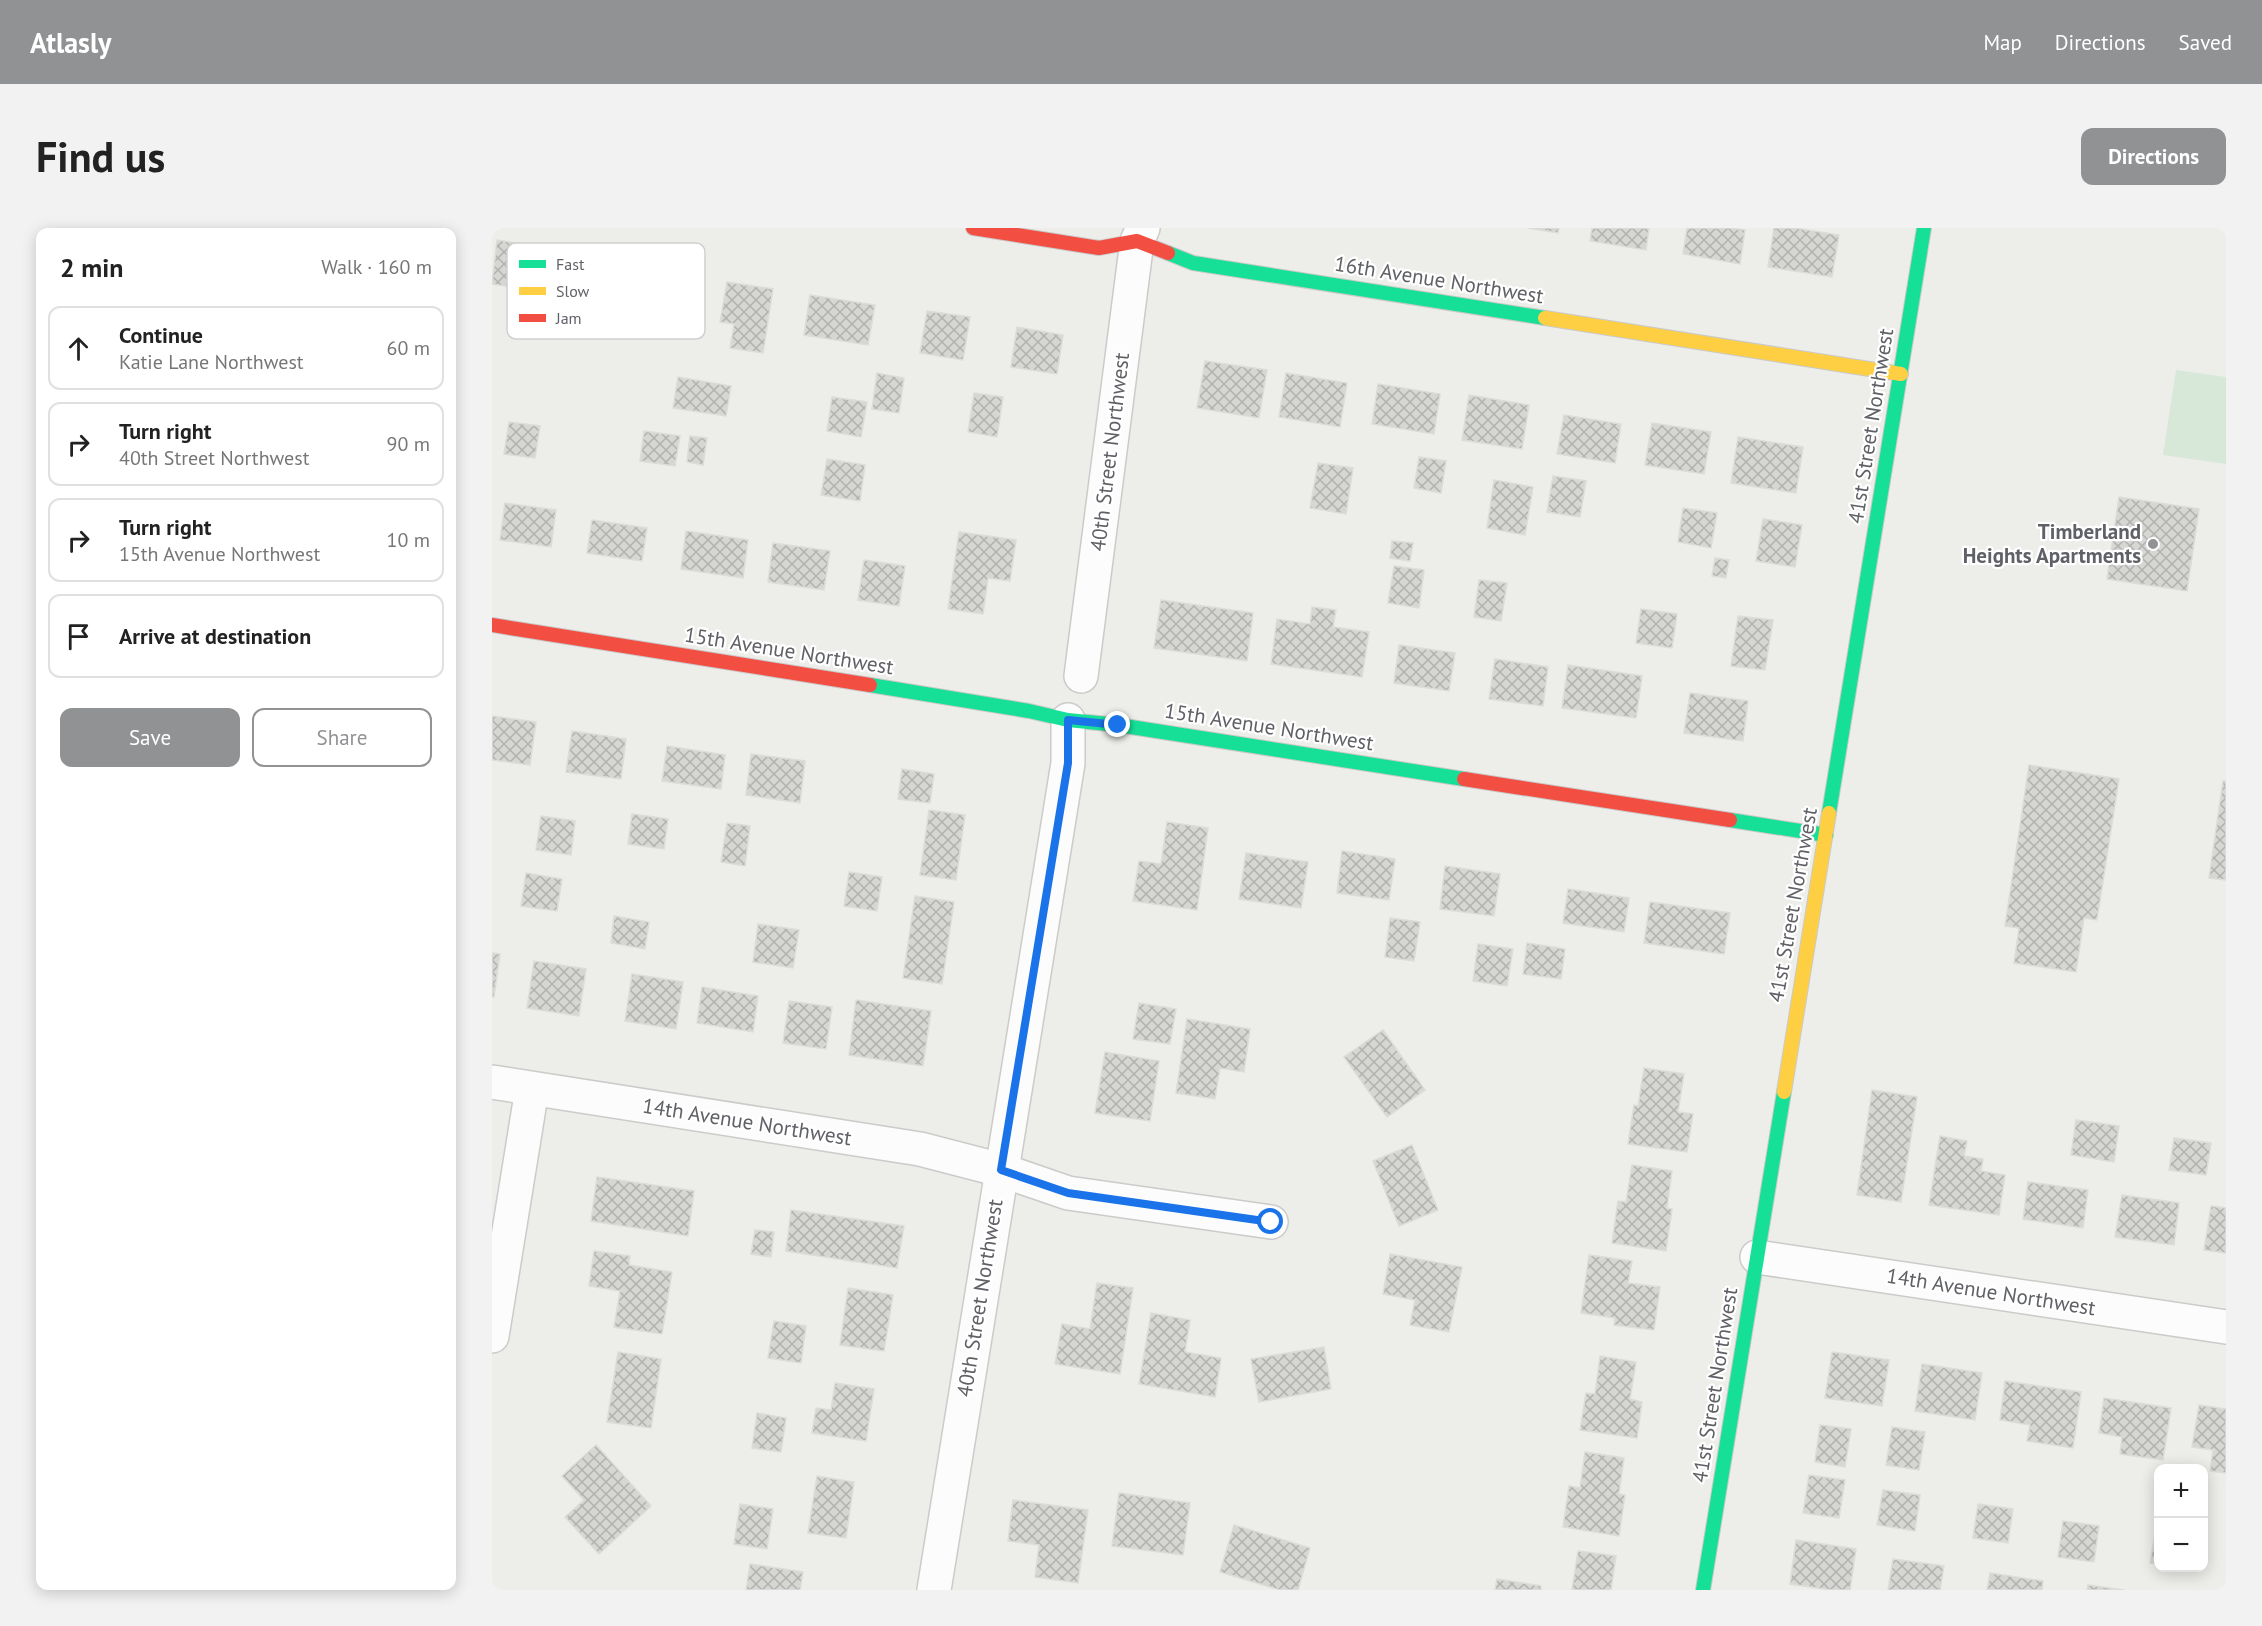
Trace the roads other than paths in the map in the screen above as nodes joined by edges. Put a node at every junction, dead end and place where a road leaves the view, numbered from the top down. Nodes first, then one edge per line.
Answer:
1 (973, 228) edge
2 (1924, 228) edge
3 (1140, 234) edge
4 (1901, 374) junction
5 (492, 625) edge
6 (1081, 676) dead end
7 (1068, 720) junction
8 (1826, 835) junction
9 (492, 1082) edge
10 (532, 1089) junction
11 (1001, 1170) junction
12 (1271, 1222) dead end
13 (1757, 1257) junction
14 (2226, 1327) edge
15 (492, 1336) edge
16 (934, 1590) edge
17 (1703, 1590) edge

1 - 3 street
2 - 4 street, 41st Street Northwest
3 - 4 street, 16th Avenue Northwest
3 - 6 street, 40th Street Northwest
4 - 8 street, 41st Street Northwest
5 - 7 street, 15th Avenue Northwest
7 - 8 street, 15th Avenue Northwest
7 - 11 street, 40th Street Northwest
8 - 13 street, 41st Street Northwest
9 - 10 street, 14th Avenue Northwest
10 - 11 street, 14th Avenue Northwest
10 - 15 street
11 - 12 street, 14th Avenue Northwest
11 - 16 street, 40th Street Northwest
13 - 14 street, 14th Avenue Northwest
13 - 17 street, 41st Street Northwest

